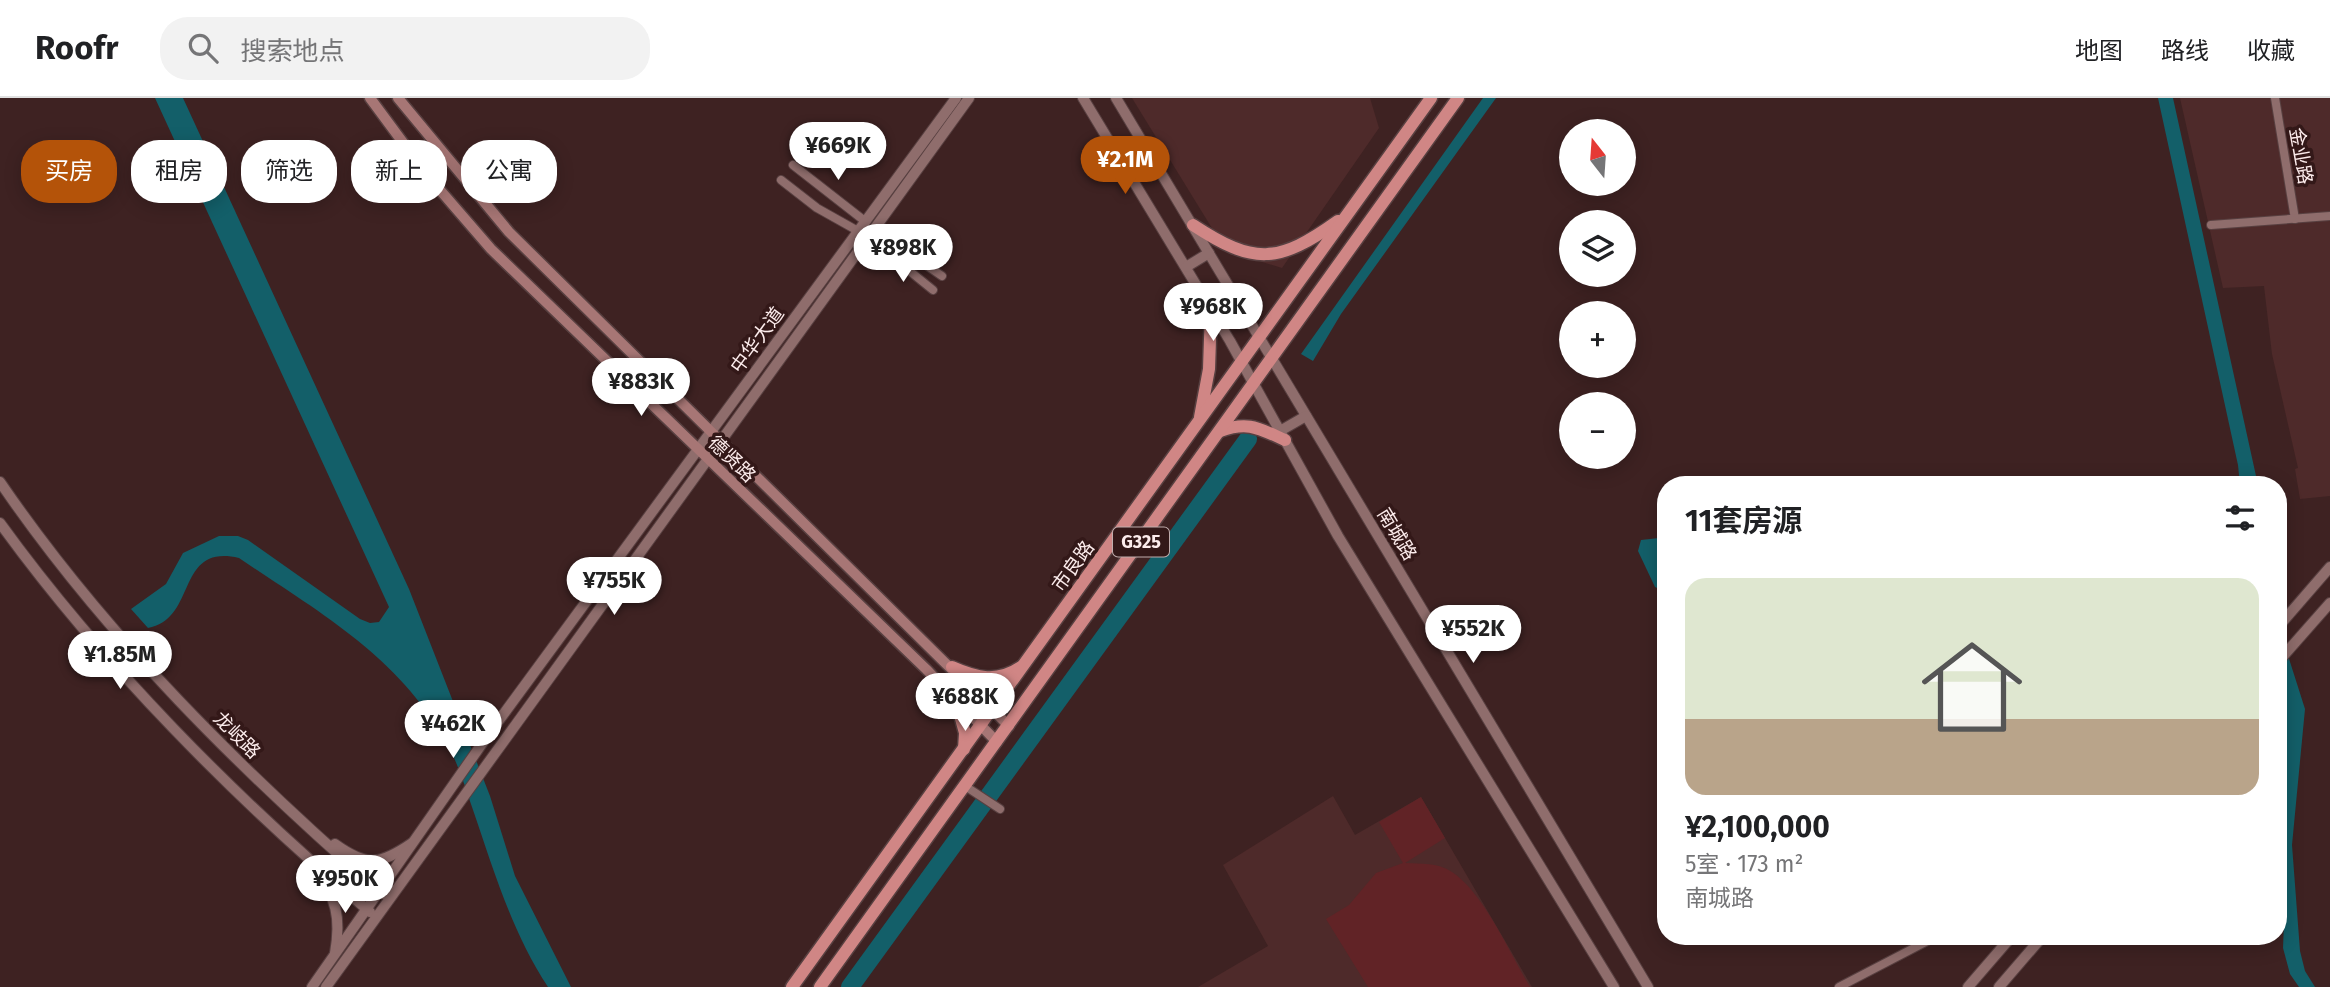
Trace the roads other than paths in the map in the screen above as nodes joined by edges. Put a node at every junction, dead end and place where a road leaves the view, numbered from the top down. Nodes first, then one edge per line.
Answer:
1 (370, 98) edge
2 (398, 98) edge
3 (956, 98) edge
4 (970, 98) edge
5 (1077, 98) edge
6 (1083, 98) edge
7 (1116, 98) edge
8 (1431, 98) edge
9 (1458, 98) edge
10 (2275, 98) edge
11 (1090, 109) junction
12 (793, 165) dead end
13 (781, 180) dead end
14 (1347, 215) junction
15 (2330, 216) edge
16 (2295, 219) junction
17 (866, 222) junction
18 (1193, 225) junction
19 (2211, 225) dead end
20 (858, 231) junction
21 (873, 235) junction
22 (1209, 253) junction
23 (1186, 267) junction
24 (942, 276) dead end
25 (933, 289) dead end
26 (1211, 309) junction
27 (1260, 337) junction
28 (1272, 358) junction
29 (1241, 363) junction
30 (1253, 384) junction
31 (737, 397) junction
32 (748, 407) junction
33 (1306, 416) junction
34 (1199, 422) junction
35 (712, 430) junction
36 (1220, 431) junction
37 (1282, 436) junction
38 (723, 442) junction
39 (698, 450) junction
40 (709, 461) junction
41 (0, 482) edge
42 (0, 523) edge
43 (2330, 568) edge
44 (2330, 603) edge
45 (2287, 617) edge
46 (2287, 652) edge
47 (1027, 663) junction
48 (952, 667) junction
49 (956, 701) junction
50 (993, 710) junction
51 (1009, 726) junction
52 (981, 727) junction
53 (997, 742) junction
54 (963, 753) junction
55 (970, 789) junction
56 (1000, 809) dead end
57 (296, 815) junction
58 (276, 828) junction
59 (418, 839) junction
60 (385, 895) junction
61 (372, 914) junction
62 (1920, 945) edge
63 (2004, 945) edge
64 (2035, 945) edge
65 (335, 955) junction
66 (312, 987) edge
67 (326, 987) edge
68 (792, 987) edge
69 (820, 987) edge
70 (1614, 987) edge
71 (1648, 987) edge
72 (1839, 987) edge
73 (1968, 987) edge
74 (1999, 987) edge

1 - 39 main road, 德贤路
2 - 35 main road, 德贤路
3 - 17 street, 中华大道
4 - 21 street, 中华大道
5 - 11 street
6 - 11 street
7 - 18 street, 南城路
8 - 14 highway, 市良路 / G325
9 - 28 highway, G325
10 - 16 street, 金业路
11 - 23 street
12 - 17 street
13 - 20 street
14 - 18 highway
14 - 27 highway, 市良路 / G325
15 - 16 street
16 - 19 street
17 - 20 street, 中华大道
18 - 22 street, 南城路
20 - 31 street, 中华大道
21 - 24 street
21 - 25 street
21 - 32 street, 中华大道
22 - 23 street
22 - 27 street, 南城路
23 - 26 street
26 - 29 street
26 - 34 highway
27 - 28 street, 南城路
27 - 29 highway, 市良路 / G325
28 - 30 highway, G325
28 - 33 street, 南城路
29 - 30 street
29 - 34 highway, 市良路 / G325
30 - 36 highway, G325
30 - 37 street
31 - 32 street
31 - 35 street, 中华大道
32 - 38 street, 中华大道
33 - 37 street
33 - 71 street, 南城路
34 - 47 highway, 市良路 / G325
35 - 38 main road, 德贤路
35 - 39 street, 中华大道
36 - 37 highway
36 - 51 highway, G325
37 - 70 street
38 - 40 street, 中华大道
38 - 48 main road, 德贤路
39 - 40 main road, 德贤路
39 - 59 street, 中华大道
40 - 49 main road, 德贤路
40 - 60 street
41 - 57 street, 龙岐路
42 - 58 street, 龙岐路
43 - 45 street
44 - 46 street
47 - 48 highway
47 - 50 highway, 市良路 / G325
48 - 50 main road, 德贤路
49 - 52 main road, 德贤路
49 - 54 highway
50 - 51 main road, 德贤路
50 - 52 highway, 市良路 / G325
51 - 53 highway, G325
52 - 53 main road, 德贤路
52 - 54 highway, 市良路 / G325
53 - 55 highway, G325
54 - 68 highway, 市良路 / G325
55 - 56 street
55 - 69 highway, G325
57 - 59 street
57 - 60 street, 龙岐路
58 - 61 street, 龙岐路
58 - 65 street
59 - 60 street
60 - 61 street
61 - 65 street
61 - 67 street
62 - 72 street
63 - 73 street
64 - 74 street
65 - 66 street

